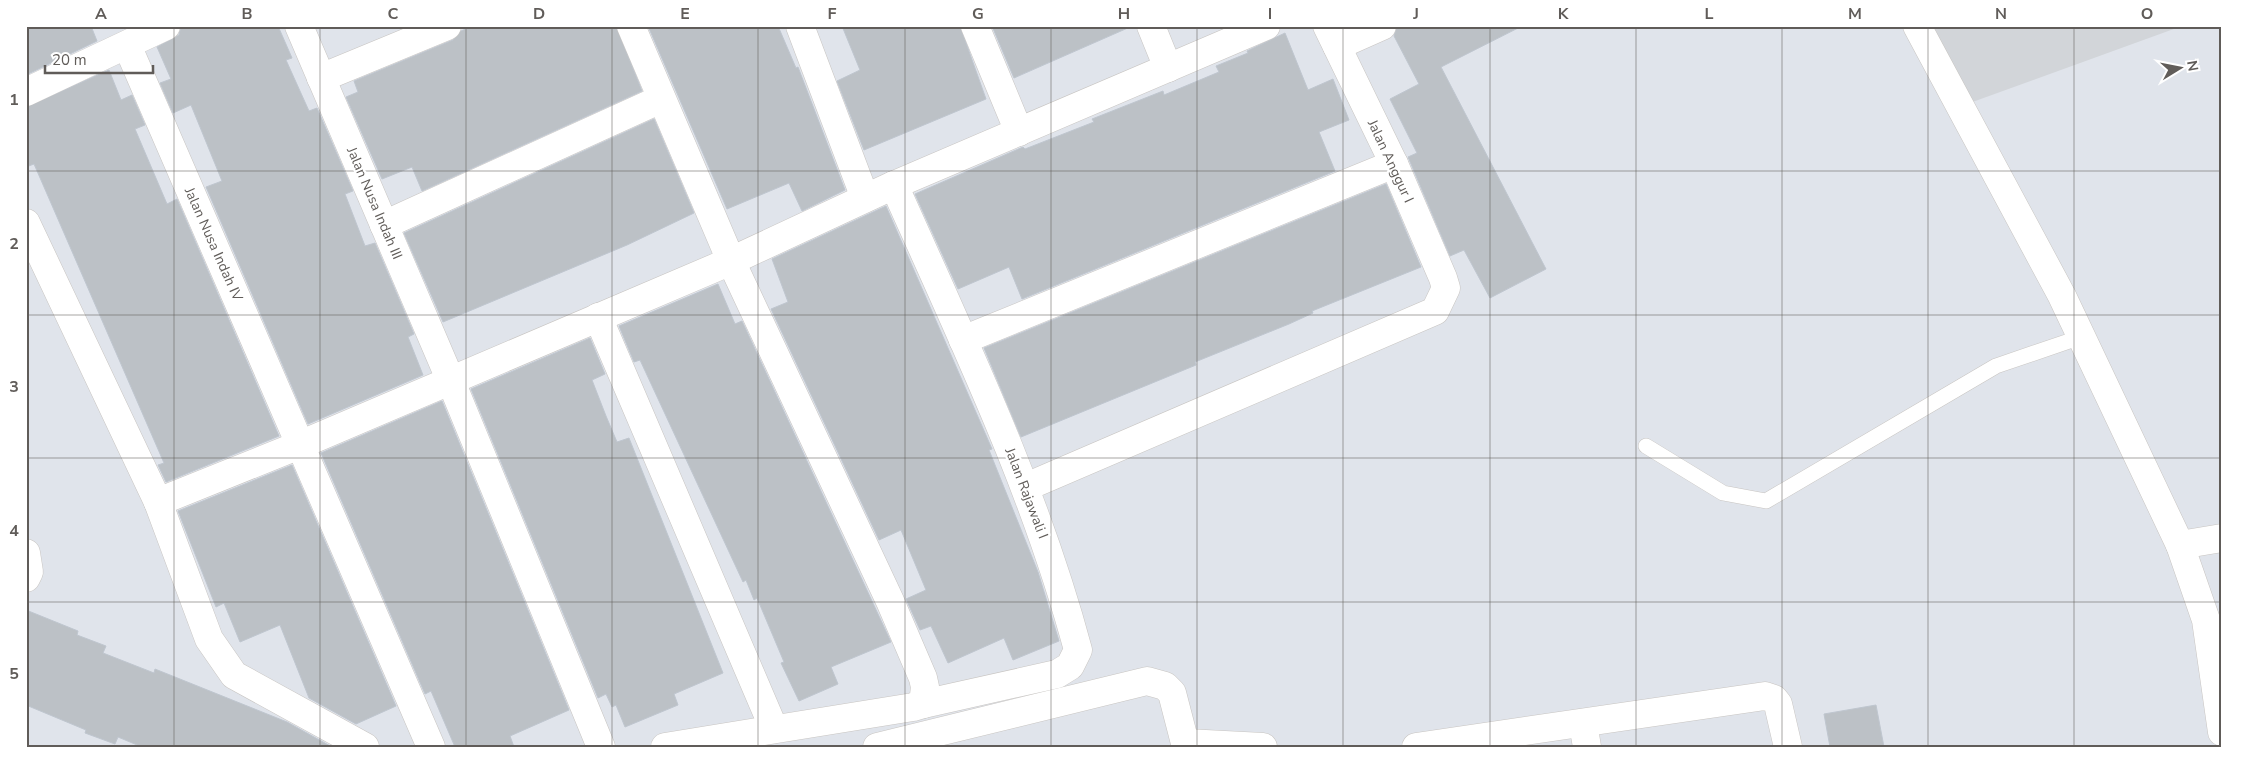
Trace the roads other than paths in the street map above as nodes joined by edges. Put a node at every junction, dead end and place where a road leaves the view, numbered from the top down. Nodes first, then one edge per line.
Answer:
1 (166, 26) edge
2 (299, 26) edge
3 (448, 26) edge
4 (631, 26) edge
5 (800, 26) edge
6 (976, 26) edge
7 (1151, 26) edge
8 (1266, 26) edge
9 (1382, 26) edge
10 (1917, 26) edge
11 (1332, 36) edge
12 (127, 45) junction
13 (1168, 68) junction
14 (322, 78) junction
15 (26, 92) edge
16 (661, 99) junction
17 (1019, 132) junction
18 (1394, 164) junction
19 (894, 185) junction
20 (865, 198) junction
21 (26, 223) edge
22 (384, 225) junction
23 (731, 262) junction
24 (598, 317) junction
25 (2082, 338) junction
26 (963, 340) junction
27 (450, 379) junction
28 (302, 444) junction
29 (1646, 446) dead end
30 (1026, 487) junction
31 (158, 502) junction
32 (2222, 538) edge
33 (2180, 545) junction
34 (26, 553) edge
35 (26, 578) edge
36 (923, 704) junction
37 (2222, 728) edge
38 (774, 729) junction
39 (1585, 735) edge
40 (1186, 745) edge
41 (365, 747) edge
42 (431, 747) edge
43 (602, 747) edge
44 (665, 747) edge
45 (877, 747) edge
46 (1263, 747) edge
47 (1416, 747) edge
48 (1788, 747) edge

1 - 12 street
2 - 14 street, Jalan Nusa Indah III
3 - 14 street
4 - 16 street
5 - 20 street
6 - 17 street
7 - 13 street
8 - 13 street
9 - 11 street
10 - 25 street
11 - 18 street, Jalan Anggur I
12 - 15 street
12 - 28 street, Jalan Nusa Indah IV
13 - 17 street
14 - 22 street, Jalan Nusa Indah III
16 - 22 street
16 - 23 street
17 - 19 street
18 - 26 street
18 - 30 street, Jalan Anggur I
19 - 20 street
19 - 26 street, Jalan Rajawali I
20 - 23 street
21 - 31 street
22 - 27 street, Jalan Nusa Indah III
23 - 24 street
23 - 36 street
24 - 27 street
24 - 38 street
25 - 29 lane
25 - 33 street
26 - 30 street, Jalan Rajawali I
27 - 28 street
27 - 43 street, Jalan Nusa Indah III
28 - 31 street
28 - 42 street, Jalan Nusa Indah IV
30 - 36 street, Jalan Rajawali I
31 - 41 street
32 - 33 street
33 - 37 street
34 - 35 street
36 - 38 street, Jalan Rajawali I
38 - 44 street, Jalan Rajawali I
39 - 47 street
39 - 48 street
40 - 45 street
40 - 46 street

